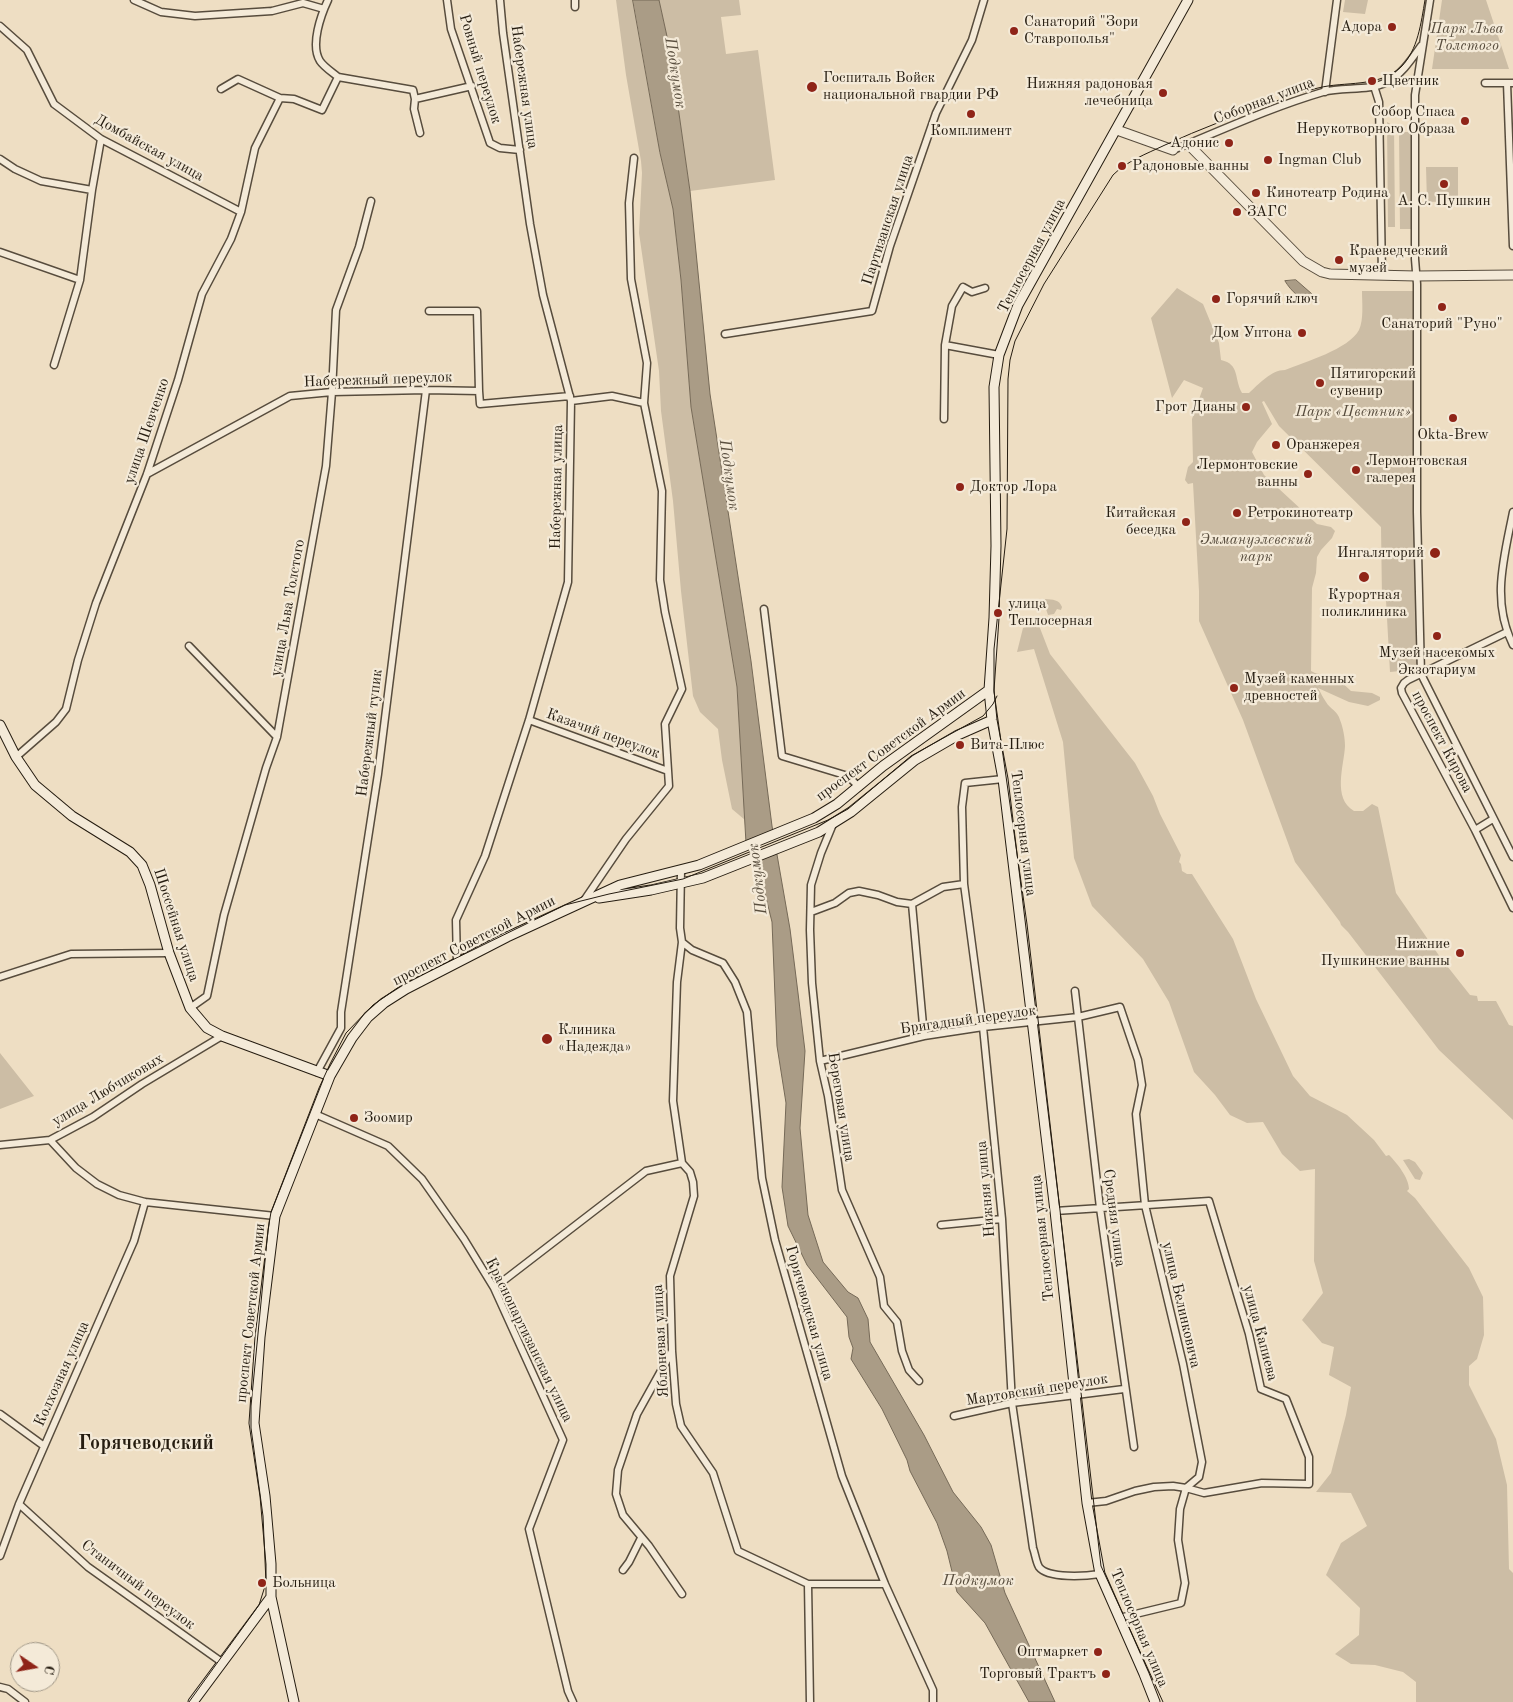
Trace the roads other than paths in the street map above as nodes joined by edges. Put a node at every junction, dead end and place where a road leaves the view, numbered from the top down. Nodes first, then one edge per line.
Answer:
1 (134, 0) edge
2 (328, 0) edge
3 (447, 0) edge
4 (500, 0) edge
5 (984, 0) edge
6 (1188, 0) edge
7 (1337, 0) edge
8 (1430, 0) edge
9 (324, 9) junction
10 (0, 26) edge
11 (1423, 43) junction
12 (338, 77) junction
13 (1485, 83) dead end
14 (1510, 83) edge
15 (472, 86) junction
16 (1374, 86) junction
17 (222, 89) dead end
18 (1325, 92) junction
19 (280, 98) junction
20 (415, 99) junction
21 (1117, 130) junction
22 (420, 133) dead end
23 (101, 139) junction
24 (1188, 144) junction
25 (520, 150) junction
26 (1172, 150) joint
27 (634, 158) dead end
28 (0, 159) edge
29 (92, 190) junction
30 (371, 201) dead end
31 (241, 212) junction
32 (1513, 246) edge
33 (0, 252) edge
34 (1382, 275) junction
35 (1513, 275) edge
36 (1416, 276) junction
37 (80, 280) junction
38 (985, 288) dead end
39 (429, 311) dead end
40 (725, 334) dead end
41 (945, 345) junction
42 (999, 355) junction
43 (54, 365) dead end
44 (426, 390) junction
45 (479, 391) junction
46 (332, 392) junction
47 (571, 399) junction
48 (644, 403) junction
49 (944, 419) dead end
50 (147, 474) junction
51 (1513, 512) edge
52 (764, 609) dead end
53 (1507, 632) junction
54 (1513, 645) edge
55 (189, 646) dead end
56 (1421, 674) junction
57 (989, 690) junction
58 (529, 720) junction
59 (992, 720) junction
60 (0, 725) edge
61 (277, 737) junction
62 (16, 757) junction
63 (668, 771) junction
64 (1003, 779) junction
65 (859, 787) junction
66 (1493, 820) junction
67 (833, 824) junction
68 (1475, 830) junction
69 (1513, 857) edge
70 (681, 870) junction
71 (681, 883) junction
72 (964, 884) junction
73 (583, 902) junction
74 (912, 904) junction
75 (1513, 908) edge
76 (811, 912) junction
77 (682, 942) junction
78 (169, 953) junction
79 (457, 963) junction
80 (0, 977) edge
81 (1075, 990) dead end
82 (1120, 1007) joint
83 (190, 1008) junction
84 (1078, 1017) junction
85 (1031, 1023) junction
86 (983, 1027) junction
87 (222, 1036) junction
88 (924, 1036) junction
89 (820, 1061) junction
90 (317, 1072) junction
91 (330, 1076) junction
92 (315, 1114) junction
93 (50, 1140) junction
94 (0, 1146) edge
95 (682, 1163) junction
96 (145, 1202) junction
97 (1145, 1205) junction
98 (1100, 1208) junction
99 (1055, 1211) junction
100 (275, 1216) junction
101 (1002, 1219) junction
102 (941, 1225) dead end
103 (494, 1288) junction
104 (672, 1351) junction
105 (919, 1381) dead end
106 (1124, 1389) junction
107 (1075, 1395) junction
108 (1012, 1403) junction
109 (0, 1414) edge
110 (954, 1416) dead end
111 (44, 1446) junction
112 (1134, 1447) dead end
113 (1186, 1488) junction
114 (1087, 1503) junction
115 (19, 1504) junction
116 (641, 1538) junction
117 (0, 1556) edge
118 (623, 1570) dead end
119 (1100, 1574) junction
120 (808, 1584) junction
121 (885, 1584) junction
122 (682, 1594) dead end
123 (271, 1597) junction
124 (1118, 1618) junction
125 (223, 1663) junction
126 (0, 1688) edge
127 (25, 1702) edge
128 (193, 1702) edge
129 (294, 1702) edge
130 (573, 1702) edge
131 (810, 1702) edge
132 (933, 1702) edge
133 (1154, 1702) edge

1 - 9 street
2 - 9 street
3 - 15 street, Ровный переулок
4 - 25 street, Набережная улица
5 - 40 street, Партизанская улица
6 - 21 main road, Теплосерная улица
7 - 18 street
8 - 11 street, проспект Кирова
9 - 12 street
10 - 23 street, Домбайская улица
11 - 16 street, Соборная улица
11 - 36 street, проспект Кирова
12 - 19 street
12 - 20 street
13 - 14 street
14 - 32 street
15 - 20 street
15 - 25 street, Ровный переулок
16 - 18 street, Соборная улица
16 - 34 street
17 - 19 street
18 - 24 street, Соборная улица
19 - 31 street, улица Шевченко
20 - 22 street
21 - 26 main road
21 - 42 main road, Теплосерная улица
23 - 29 street
23 - 31 street, Домбайская улица
24 - 26 street
24 - 34 main road
25 - 47 street, Набережная улица
27 - 48 street
28 - 29 street
29 - 37 street
30 - 46 street, улица Льва Толстого
31 - 50 street, улица Шевченко
33 - 37 street
34 - 36 main road
35 - 36 main road
36 - 56 street, проспект Кирова
37 - 43 street
38 - 41 street
39 - 45 street
41 - 42 street
41 - 49 street
42 - 57 main road, Теплосерная улица
44 - 45 street, Набережный переулок
44 - 46 street, Набережный переулок
44 - 90 street, Набережный тупик
45 - 47 street
46 - 50 street, Набережный переулок
46 - 61 street, улица Льва Толстого
47 - 48 street
47 - 58 street, Набережная улица
48 - 63 street
50 - 62 street, улица Шевченко
51 - 53 street
52 - 65 street
53 - 54 street
53 - 56 street
55 - 61 street
56 - 66 street, проспект Кирова
56 - 68 street, проспект Кирова
57 - 59 main road, Теплосерная улица
57 - 65 main road, проспект Советской Армии
58 - 63 street, Казачий переулок
58 - 79 street, Набережная улица
59 - 64 main road, Теплосерная улица
59 - 67 main road, проспект Советской Армии
60 - 62 main road, Шоссейная улица
61 - 83 street, улица Льва Толстого
62 - 78 main road, Шоссейная улица
63 - 73 street
64 - 72 street, Нижняя улица
64 - 85 main road, Теплосерная улица
65 - 70 main road, проспект Советской Армии
66 - 68 street
66 - 69 street, проспект Кирова
67 - 71 main road, проспект Советской Армии
67 - 76 street, Береговая улица
68 - 75 street, проспект Кирова
70 - 71 street, Яблоневая улица
70 - 73 main road, проспект Советской Армии
71 - 73 main road, проспект Советской Армии
71 - 77 street, Яблоневая улица
72 - 74 street
72 - 86 street, Нижняя улица
73 - 79 main road, проспект Советской Армии
74 - 76 street
74 - 88 street
76 - 89 street, Береговая улица
77 - 95 street, Яблоневая улица
77 - 121 street, Горячеводская улица
78 - 80 street
78 - 83 main road, Шоссейная улица
79 - 91 main road, проспект Советской Армии
81 - 84 street, Средняя улица
82 - 84 street, Бригадный переулок
82 - 97 street, улица Белинковича
83 - 87 main road, Шоссейная улица
84 - 85 street, Бригадный переулок
84 - 98 street, Средняя улица
85 - 86 street, Бригадный переулок
85 - 99 main road, Теплосерная улица
86 - 88 street, Бригадный переулок
86 - 101 street, Нижняя улица
87 - 90 main road, Шоссейная улица
87 - 93 street, улица Любчиковых
88 - 89 street, Бригадный переулок
89 - 105 street, Береговая улица
90 - 91 main road, Шоссейная улица
91 - 92 main road, проспект Советской Армии
92 - 100 main road, проспект Советской Армии
92 - 103 street, Краснопартизанская улица
93 - 94 street, улица Любчиковых
93 - 96 street
95 - 103 street
95 - 104 street, Яблоневая улица
96 - 100 street
96 - 111 street, Колхозная улица
97 - 98 street
97 - 113 street, улица Белинковича
97 - 113 street, улица Капиева
98 - 99 street
98 - 106 street, Средняя улица
99 - 107 main road, Теплосерная улица
100 - 123 main road, проспект Советской Армии
101 - 102 street
101 - 108 street, Нижняя улица
103 - 130 street, Краснопартизанская улица
104 - 116 street
104 - 120 street, Яблоневая улица
106 - 107 street, Мартовский переулок
106 - 112 street, Средняя улица
107 - 108 street, Мартовский переулок
107 - 114 main road, Теплосерная улица
108 - 110 street, Мартовский переулок
108 - 119 street, Нижняя улица
109 - 111 street
111 - 115 street, Колхозная улица
113 - 114 street
113 - 124 street, улица Белинковича
114 - 119 main road, Теплосерная улица
115 - 117 street, Колхозная улица
115 - 125 street, Станичный переулок
116 - 118 street
116 - 122 street
119 - 124 main road, Теплосерная улица
120 - 121 street
120 - 131 street
121 - 132 street, Горячеводская улица
123 - 125 main road
123 - 129 main road, проспект Советской Армии
124 - 133 main road, Теплосерная улица
125 - 128 main road
126 - 127 street

